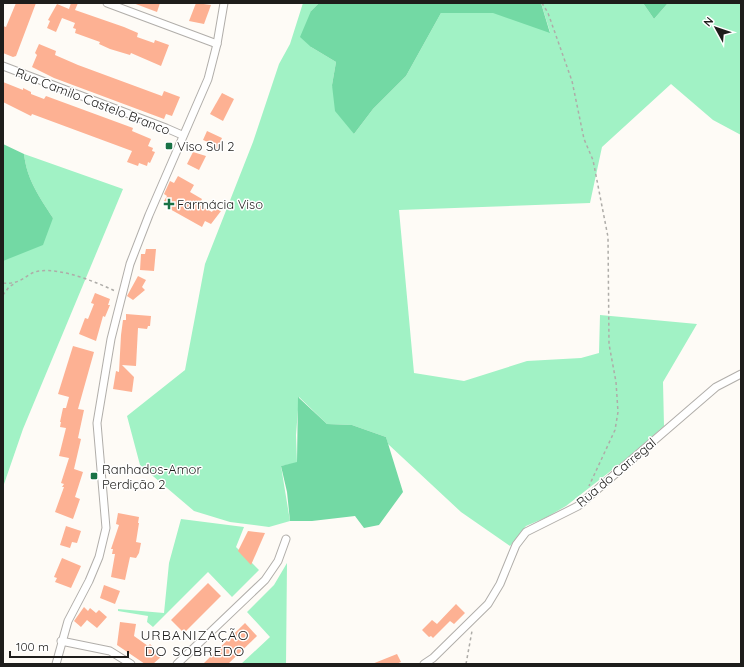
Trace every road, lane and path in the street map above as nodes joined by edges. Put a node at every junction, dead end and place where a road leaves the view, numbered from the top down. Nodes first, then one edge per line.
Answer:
1 (107, 3) edge
2 (224, 3) edge
3 (542, 3) edge
4 (217, 44) junction
5 (3, 66) edge
6 (182, 135) junction
7 (3, 283) edge
8 (14, 284) junction
9 (3, 295) edge
10 (122, 295) junction
11 (741, 374) edge
12 (589, 496) junction
13 (286, 539) dead end
14 (470, 622) junction
15 (61, 641) junction
16 (56, 664) edge
17 (131, 664) edge
18 (177, 664) edge
19 (424, 664) edge
20 (466, 664) edge

1 - 4 street
2 - 4 street
3 - 12 path
4 - 6 street
5 - 6 street, Rua Camilo Castelo Branco
6 - 10 street
7 - 8 path
8 - 9 path
8 - 10 path
10 - 15 street
11 - 12 street, Rua do Carregal
12 - 14 street, Rua do Carregal
13 - 18 street
14 - 19 street, Rua do Carregal
14 - 20 path
15 - 16 street
15 - 17 street

